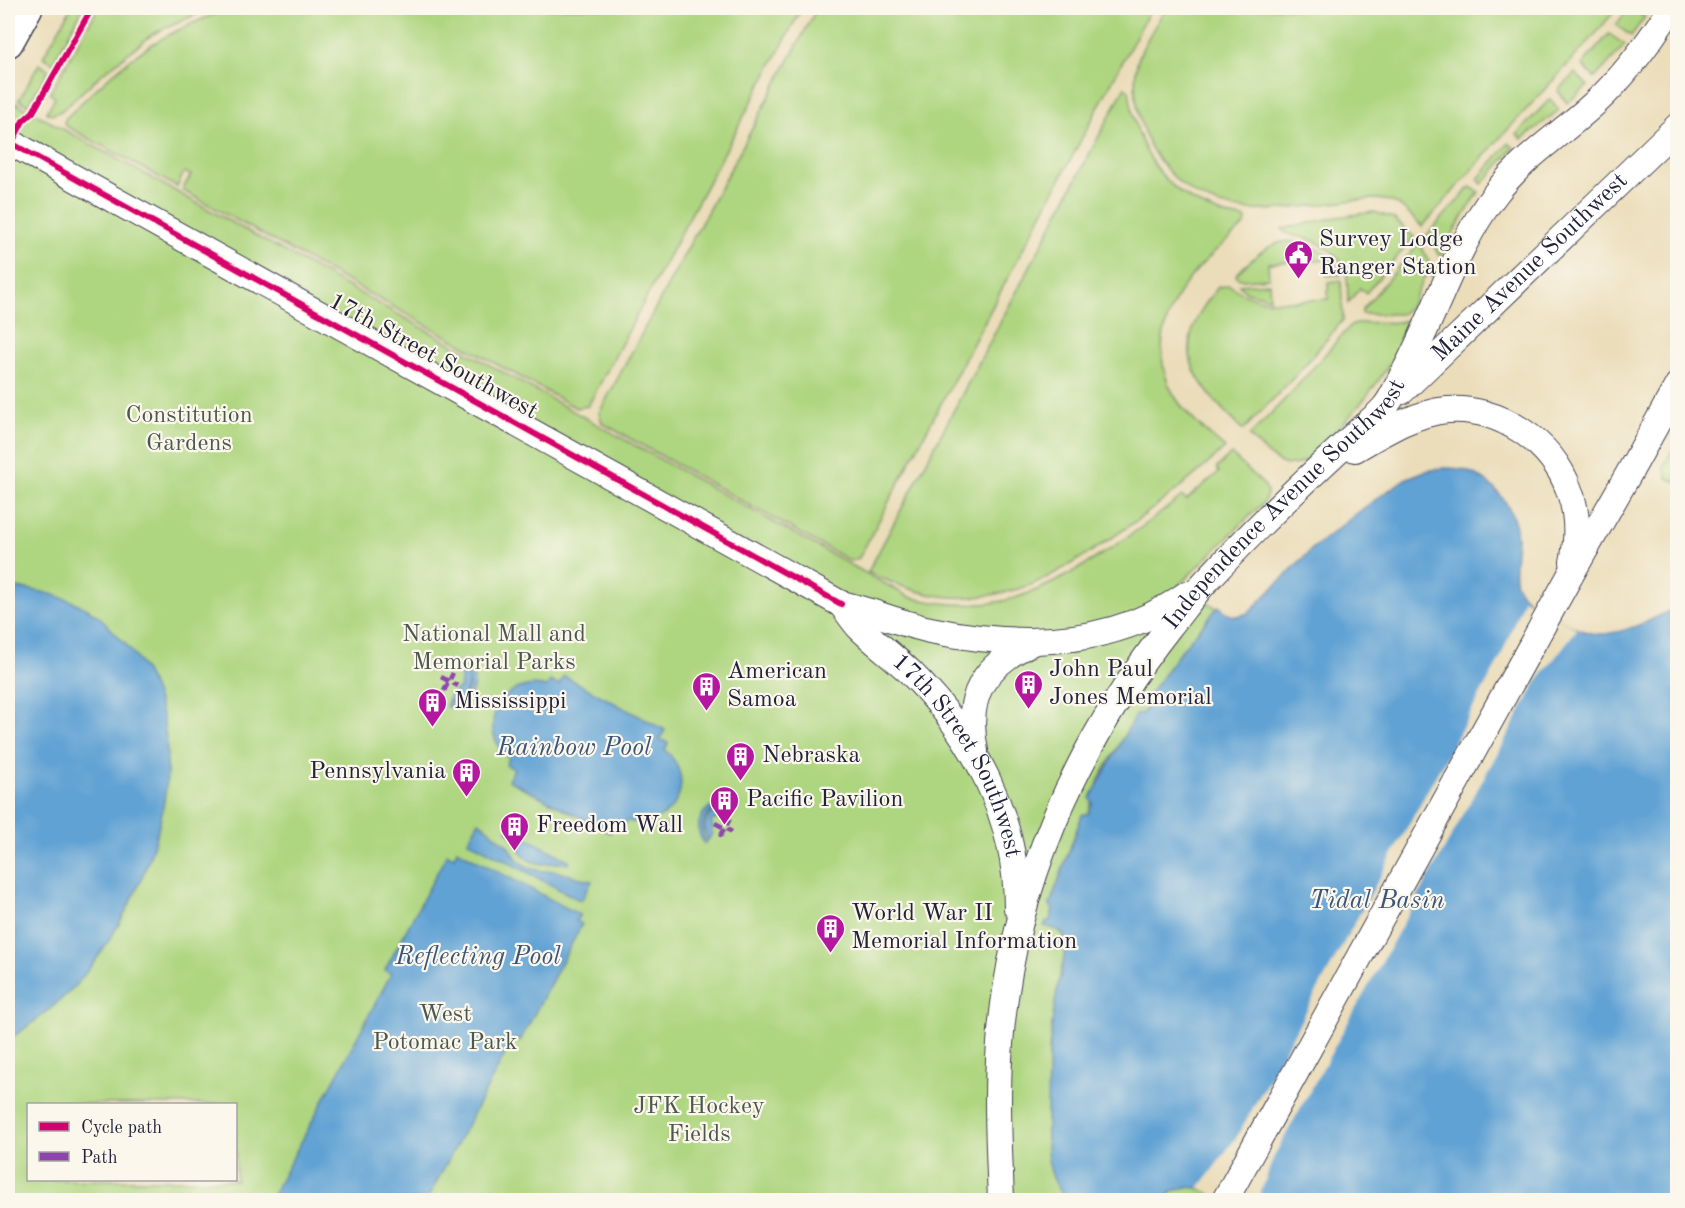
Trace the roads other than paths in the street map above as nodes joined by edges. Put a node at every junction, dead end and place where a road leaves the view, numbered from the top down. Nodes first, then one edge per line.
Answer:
1 (27, 8) edge
2 (1671, 8) edge
3 (8, 42) edge
4 (1677, 126) edge
5 (8, 141) edge
6 (1677, 385) edge
7 (1384, 408) junction
8 (1318, 469) junction
9 (1571, 574) junction
10 (1207, 580) junction
11 (841, 604) junction
12 (1036, 641) junction
13 (976, 757) junction
14 (1017, 935) junction
15 (1003, 1196) edge
16 (1225, 1200) edge

1 - 3 highway
2 - 7 main road, Independence Avenue Southwest
4 - 7 main road, Maine Avenue Southwest
5 - 11 main road, 17th Street Southwest
6 - 9 main road
7 - 8 main road, Independence Avenue Southwest
8 - 9 main road
8 - 10 main road, Independence Avenue Southwest
9 - 16 main road
10 - 12 main road, 17th Street Southwest
10 - 14 main road, Independence Avenue Southwest
11 - 12 main road, 17th Street Southwest
11 - 13 main road, 17th Street Southwest
12 - 13 main road
13 - 14 main road, 17th Street Southwest
14 - 15 main road, Independence Avenue Southwest

